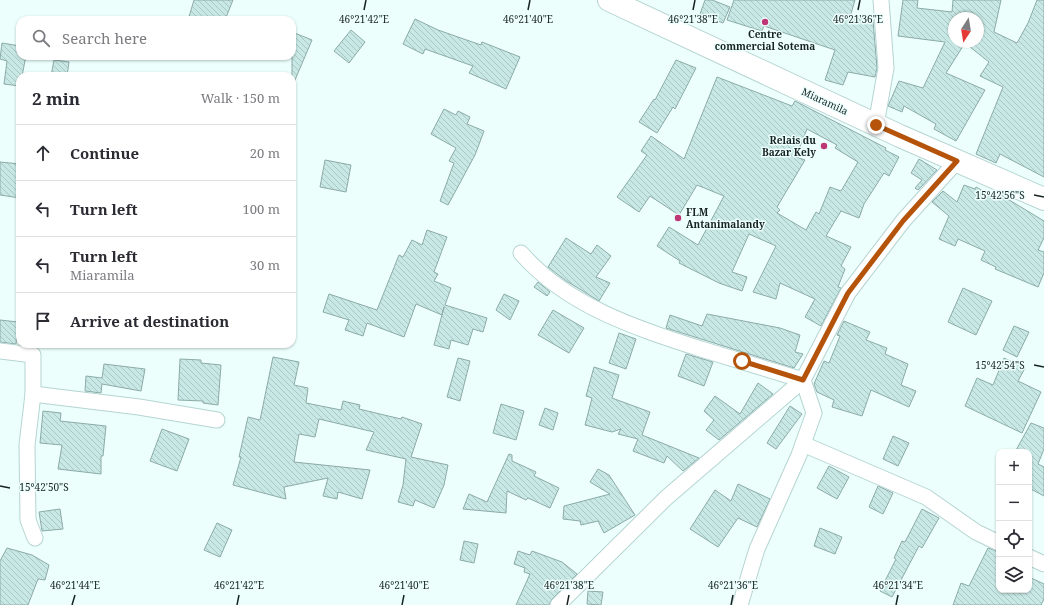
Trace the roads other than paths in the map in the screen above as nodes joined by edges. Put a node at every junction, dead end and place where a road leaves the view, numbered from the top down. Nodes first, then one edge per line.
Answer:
1 (609, 0) edge
2 (881, 0) edge
3 (876, 125) junction
4 (957, 161) junction
5 (1044, 199) edge
6 (521, 253) dead end
7 (22, 348) edge
8 (0, 351) edge
9 (803, 380) junction
10 (33, 394) junction
11 (217, 420) dead end
12 (803, 444) junction
13 (35, 538) dead end
14 (996, 542) edge
15 (1032, 558) edge
16 (1044, 564) edge
17 (558, 605) edge
18 (740, 605) edge

1 - 3 main road, Miaramila
2 - 3 street
3 - 4 main road, Miaramila
4 - 5 main road, Miaramila
4 - 9 street
6 - 9 street
7 - 8 street
7 - 10 street
9 - 12 street
9 - 17 street
10 - 11 street
10 - 13 street
12 - 14 street
12 - 18 street
15 - 16 street

